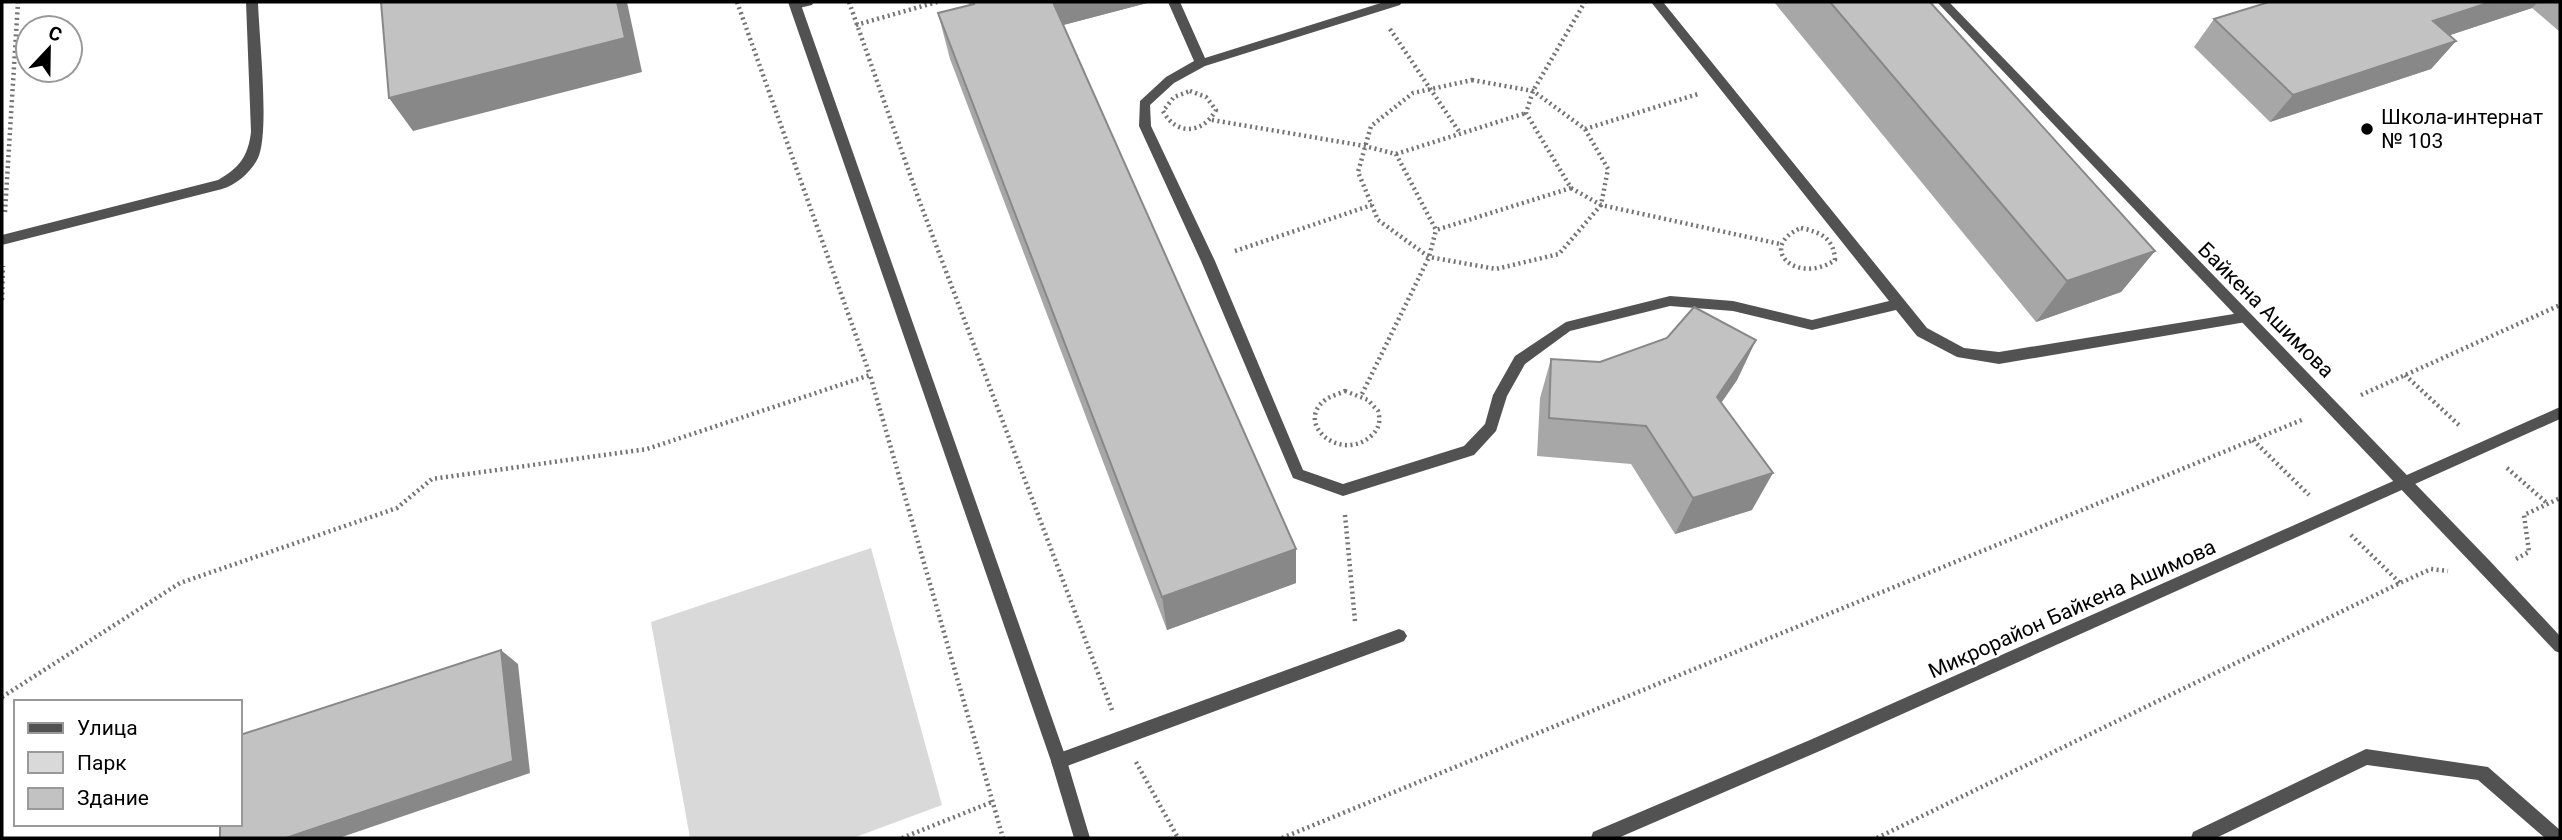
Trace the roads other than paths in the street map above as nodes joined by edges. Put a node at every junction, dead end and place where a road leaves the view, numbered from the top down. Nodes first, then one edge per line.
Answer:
1 (252, 2) edge
2 (1174, 2) edge
3 (1396, 2) edge
4 (1657, 2) edge
5 (1943, 2) edge
6 (799, 3) edge
7 (1201, 63) junction
8 (3, 240) edge
9 (1897, 304) junction
10 (2246, 317) junction
11 (2560, 413) edge
12 (2406, 483) junction
13 (1399, 636) dead end
14 (2560, 646) edge
15 (1059, 761) junction
16 (2555, 836) edge
17 (1082, 838) edge
18 (1599, 838) edge
19 (2199, 838) edge

1 - 8 street
2 - 7 street
3 - 7 street
4 - 9 street
5 - 10 street, Байкена Ашимова
6 - 15 street
7 - 9 street
9 - 10 street
10 - 12 street, Байкена Ашимова
11 - 12 street, Микрорайон Байкена Ашимова
12 - 14 street, Байкена Ашимова
12 - 18 street, Микрорайон Байкена Ашимова
13 - 15 street
15 - 17 street
16 - 19 street

